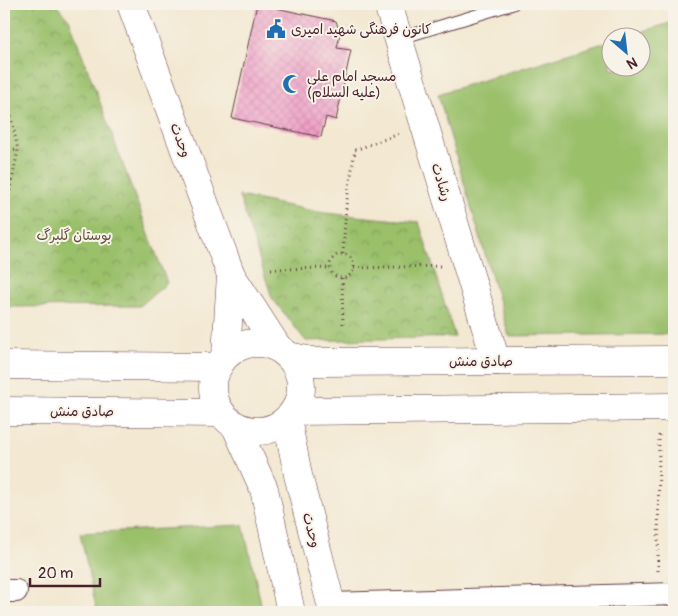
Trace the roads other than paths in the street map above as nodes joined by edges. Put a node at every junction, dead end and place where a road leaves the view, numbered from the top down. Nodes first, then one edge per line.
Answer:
1 (131, 4) edge
2 (388, 4) edge
3 (513, 4) edge
4 (398, 39) junction
5 (230, 276) junction
6 (283, 352) junction
7 (674, 360) edge
8 (222, 361) junction
9 (496, 361) junction
10 (4, 365) edge
11 (667, 407) edge
12 (4, 411) edge
13 (290, 415) junction
14 (228, 420) junction
15 (669, 598) edge
16 (332, 608) edge
17 (292, 612) edge
18 (632, 612) edge

1 - 5 street, وحدت
2 - 4 street, رشادت
3 - 4 lane
4 - 9 street, رشادت
5 - 6 street, وحدت
5 - 8 street, وحدت
6 - 8 street
6 - 9 street, صادق منش
6 - 13 street
7 - 9 street, صادق منش
8 - 10 street
8 - 14 street
11 - 13 street
12 - 14 street, صادق منش
13 - 14 street
13 - 16 street, وحدت
14 - 17 street
15 - 16 street
15 - 18 street

